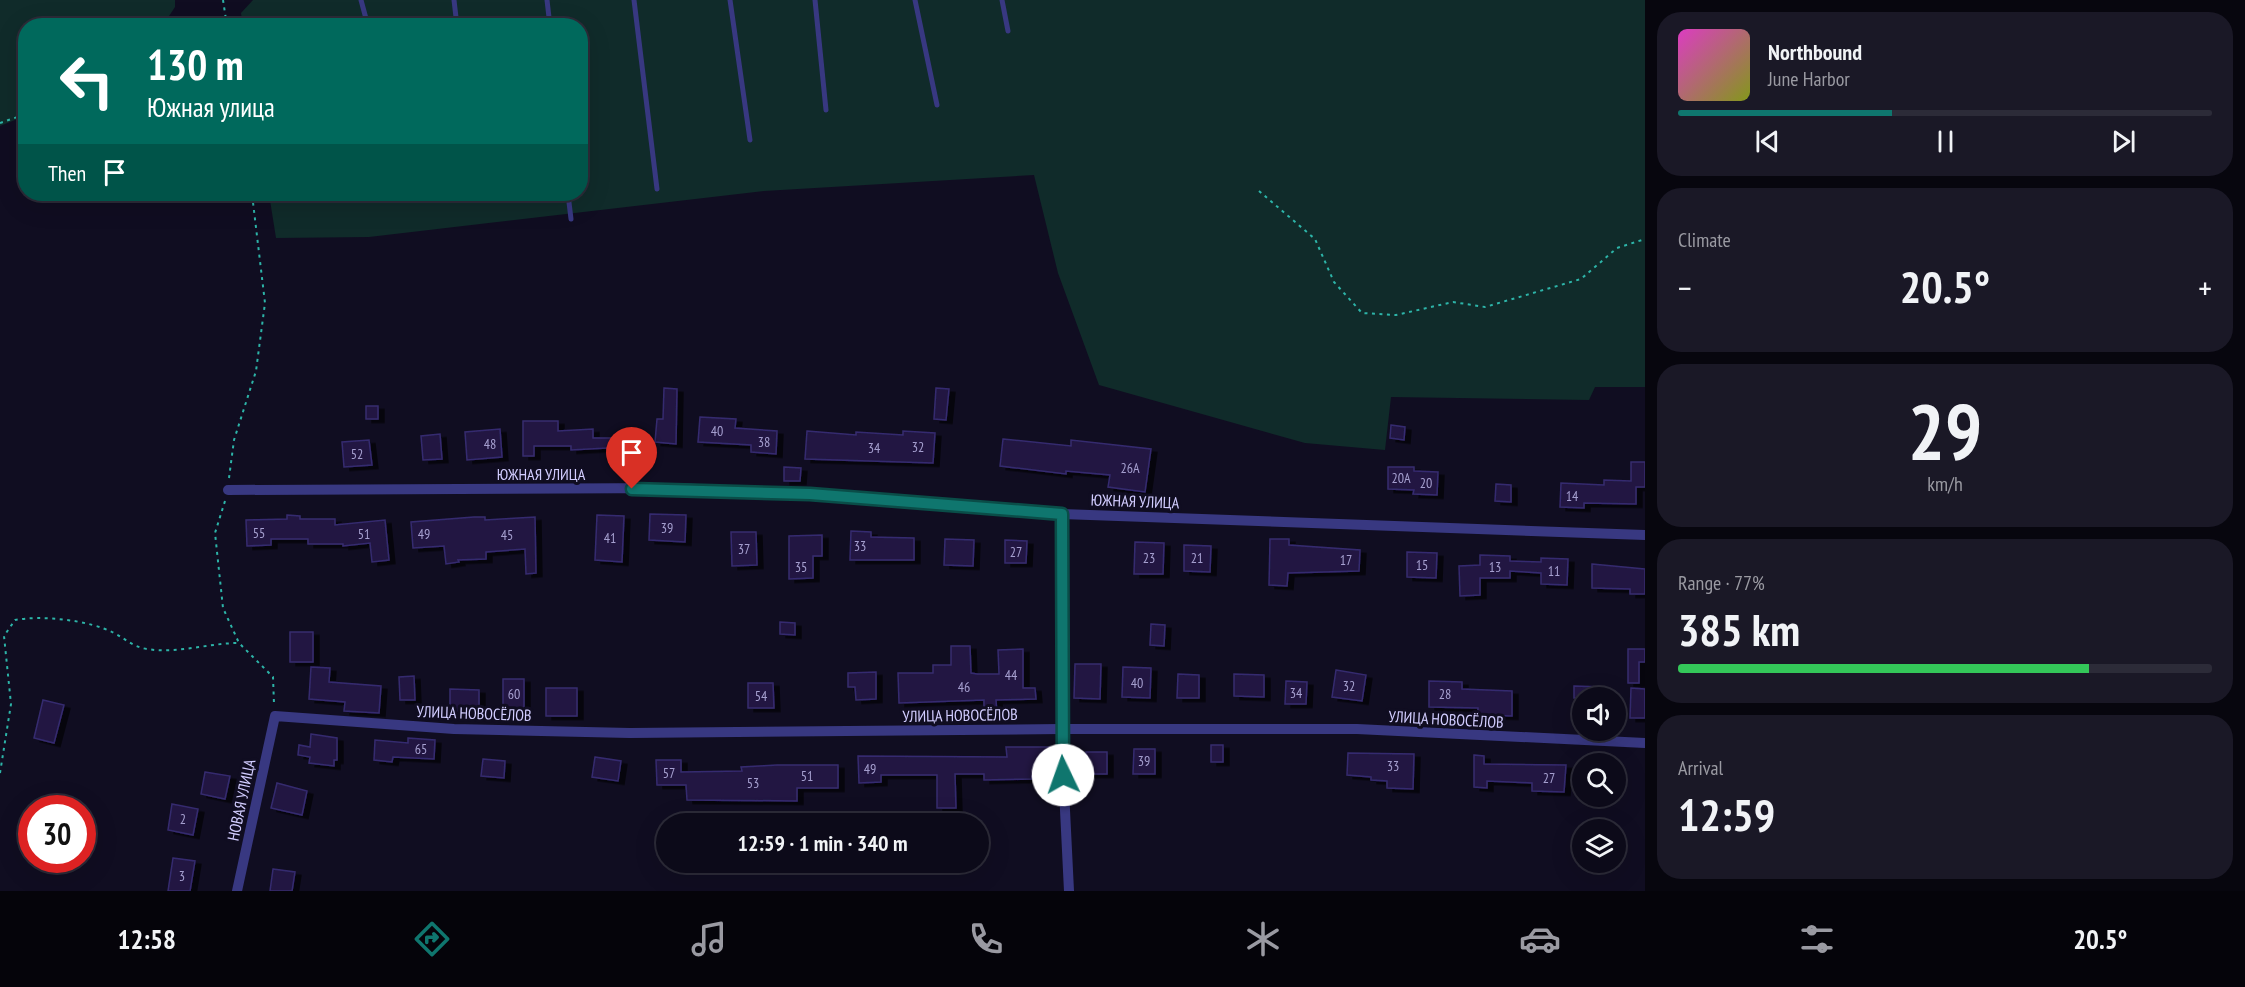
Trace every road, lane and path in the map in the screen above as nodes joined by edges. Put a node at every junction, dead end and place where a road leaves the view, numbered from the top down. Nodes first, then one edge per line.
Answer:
1 (223, 0) edge
2 (361, 0) edge
3 (454, 0) edge
4 (547, 0) edge
5 (634, 0) edge
6 (730, 0) edge
7 (815, 0) edge
8 (915, 0) edge
9 (1002, 0) edge
10 (226, 18) edge
11 (366, 18) edge
12 (456, 18) edge
13 (549, 18) edge
14 (1008, 31) dead end
15 (937, 105) dead end
16 (826, 110) dead end
17 (18, 117) edge
18 (0, 123) edge
19 (750, 140) dead end
20 (657, 189) dead end
21 (1259, 191) dead end
22 (253, 201) edge
23 (569, 201) edge
24 (571, 219) dead end
25 (1645, 239) edge
26 (228, 490) junction
27 (1062, 514) junction
28 (1645, 535) edge
29 (239, 643) junction
30 (274, 716) junction
31 (1061, 729) junction
32 (1645, 743) edge
33 (0, 773) edge
34 (237, 891) edge
35 (1069, 891) edge

1 - 10 path
2 - 11 lane
3 - 12 lane
4 - 13 lane
5 - 20 lane
6 - 19 lane
7 - 16 lane
8 - 15 lane
9 - 14 lane
17 - 18 path
21 - 25 path
22 - 26 path
23 - 24 lane
26 - 27 street, ЮЖНАЯ УЛИЦА
26 - 29 path
27 - 28 street, ЮЖНАЯ УЛИЦА
27 - 31 street
29 - 30 path
29 - 33 path
30 - 31 street, УЛИЦА НОВОСЁЛОВ
30 - 34 street, НОВАЯ УЛИЦА
31 - 32 street, УЛИЦА НОВОСЁЛОВ
31 - 35 street

